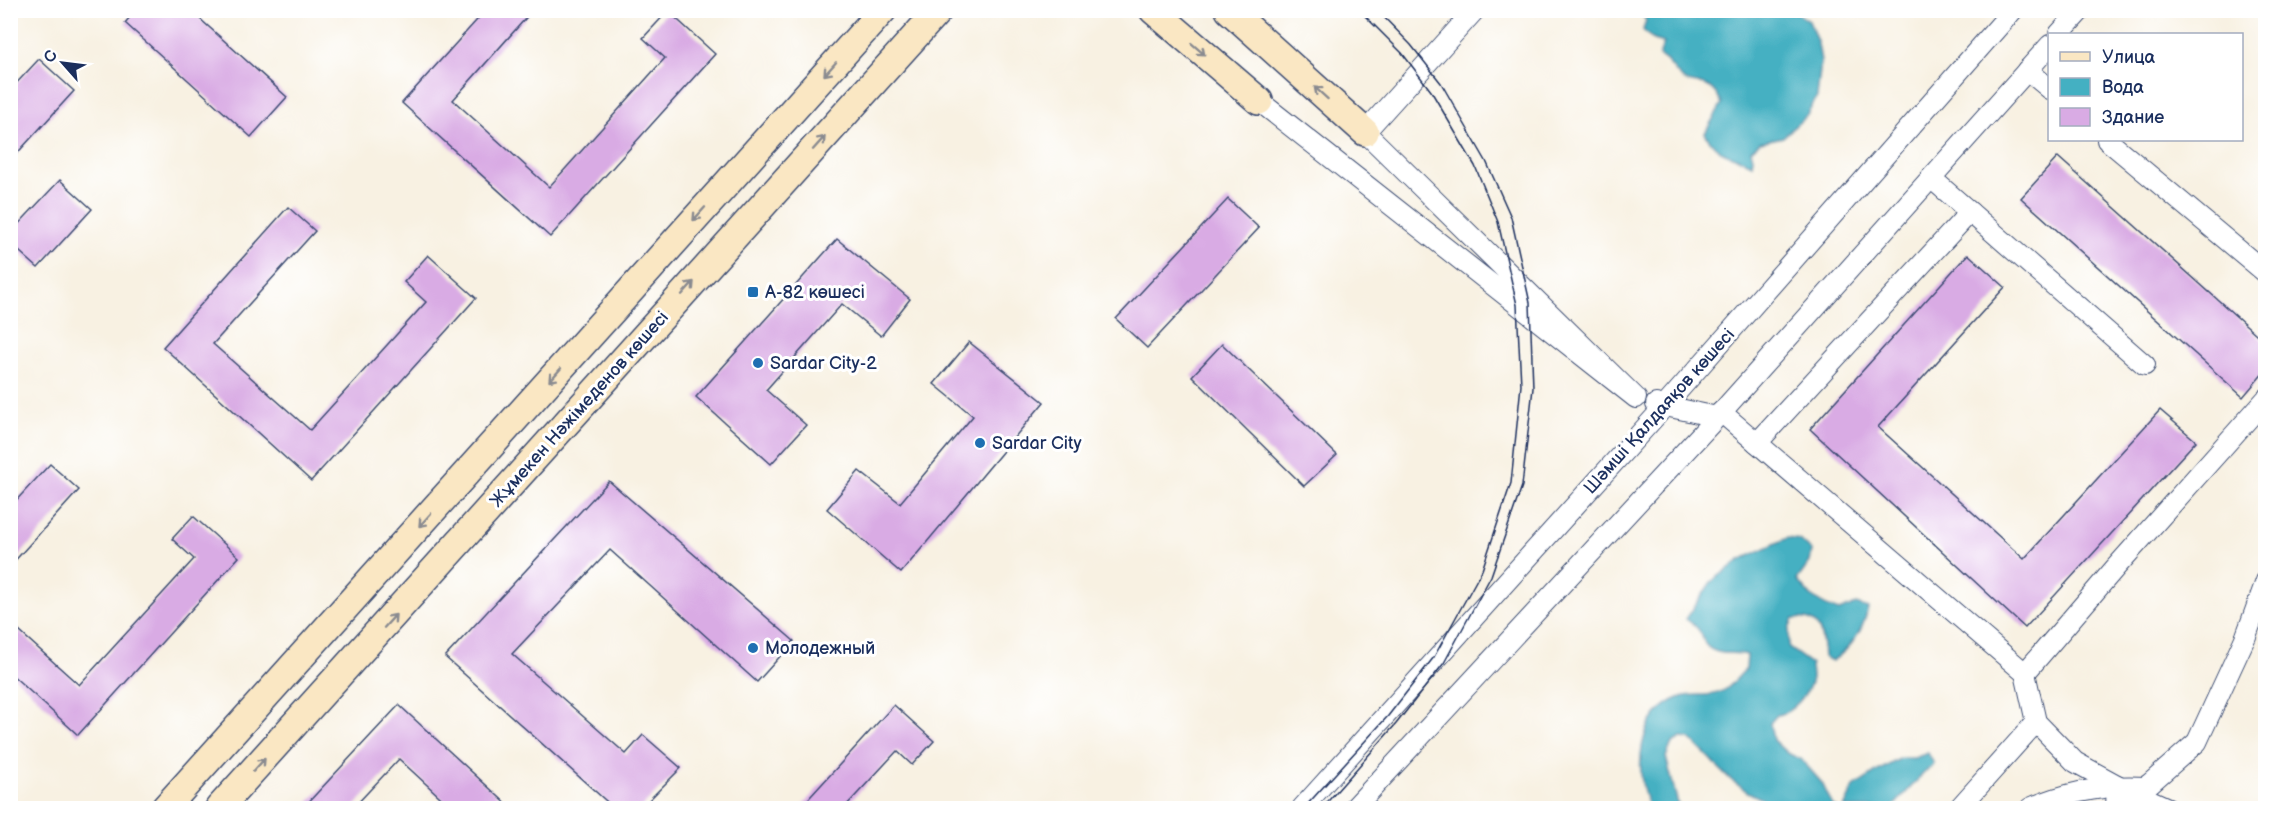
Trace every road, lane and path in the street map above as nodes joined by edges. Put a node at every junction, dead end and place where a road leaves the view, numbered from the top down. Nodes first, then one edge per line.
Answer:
1 (872, 10) edge
2 (883, 10) edge
3 (939, 10) edge
4 (959, 10) edge
5 (1154, 10) edge
6 (1229, 10) edge
7 (1475, 10) edge
8 (2013, 10) edge
9 (2081, 10) edge
10 (2060, 33) edge
11 (852, 45) junction
12 (2048, 46) edge
13 (2027, 70) junction
14 (884, 71) junction
15 (2048, 88) edge
16 (1259, 101) joint
17 (1365, 132) junction
18 (2108, 141) edge
19 (1931, 178) junction
20 (1970, 212) junction
21 (2265, 273) edge
22 (582, 345) junction
23 (2145, 365) dead end
24 (612, 372) junction
25 (1636, 398) junction
26 (2265, 399) edge
27 (1664, 407) junction
28 (1719, 414) junction
29 (1757, 443) junction
30 (2265, 581) edge
31 (2025, 674) junction
32 (2036, 722) junction
33 (2118, 785) junction
34 (165, 808) edge
35 (219, 808) edge
36 (1302, 808) edge
37 (1354, 808) edge
38 (1959, 808) edge
39 (2030, 808) edge
40 (2116, 808) edge
41 (2168, 808) edge

1 - 11 main road
2 - 11 main road
3 - 14 main road, Жұмекен Нәжімеденов көшесі
4 - 14 main road
5 -> 16 main road
17 -> 6 main road
7 - 17 street
8 - 27 street, Шәмші Қалдаяқов көшесі
9 - 10 street
11 -> 22 main road
12 - 13 street
13 - 15 street
13 - 19 street
24 -> 14 main road, Жұмекен Нәжімеденов көшесі
16 - 25 street
17 - 25 street
18 - 21 street
19 - 20 street
19 - 28 street
20 - 23 street
20 - 29 street
22 - 24 main road
22 -> 34 main road
35 -> 24 main road, Жұмекен Нәжімеденов көшесі
25 - 27 street
26 - 31 street
27 - 28 street
27 - 36 street, Шәмші Қалдаяқов көшесі
28 - 29 street
28 - 37 street
29 - 31 street
30 - 33 street
31 - 32 street
32 - 33 street
32 - 38 street
33 - 39 street
33 - 40 street
33 - 41 street

